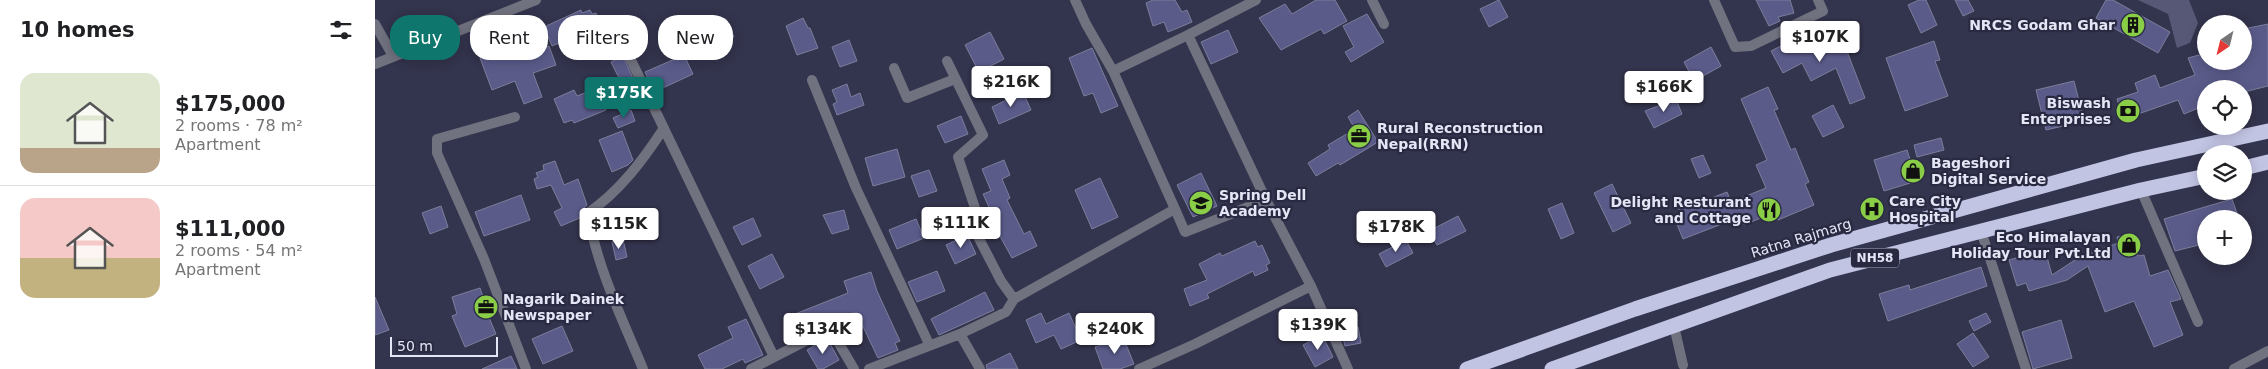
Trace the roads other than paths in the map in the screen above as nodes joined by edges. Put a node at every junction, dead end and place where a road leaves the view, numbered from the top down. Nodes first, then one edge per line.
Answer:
1 (536, 0) edge
2 (1075, 0) edge
3 (1256, 0) edge
4 (1372, 0) edge
5 (1714, 0) edge
6 (1818, 0) edge
7 (375, 24) edge
8 (1384, 24) dead end
9 (460, 30) edge
10 (1188, 35) junction
11 (390, 51) edge
12 (390, 57) edge
13 (631, 60) edge
14 (947, 61) dead end
15 (375, 64) edge
16 (894, 68) dead end
17 (1113, 71) junction
18 (955, 79) junction
19 (812, 80) dead end
20 (515, 117) dead end
21 (664, 128) junction
22 (2268, 131) edge
23 (2268, 162) edge
24 (2252, 166) edge
25 (2197, 178) edge
26 (2141, 190) junction
27 (1267, 200) junction
28 (1175, 209) junction
29 (1981, 232) junction
30 (1311, 286) junction
31 (1014, 299) junction
32 (2198, 322) dead end
33 (1674, 326) junction
34 (960, 334) junction
35 (929, 344) junction
36 (2268, 351) edge
37 (774, 357) junction
38 (1683, 365) dead end
39 (526, 369) edge
40 (643, 369) edge
41 (751, 369) edge
42 (854, 369) edge
43 (869, 369) edge
44 (980, 369) edge
45 (1139, 369) edge
46 (1348, 369) edge
47 (1467, 369) edge
48 (1552, 369) edge
49 (2026, 369) edge
50 (2233, 369) edge

1 - 9 street
2 - 17 street
3 - 10 street
4 - 8 street
5 - 6 street
7 - 11 street
10 - 17 street
10 - 27 street
12 - 15 street
13 - 21 street
14 - 18 street
16 - 18 street
17 - 28 street
18 - 31 street
19 - 35 street
20 - 39 street
21 - 37 street
21 - 40 street
22 - 47 highway, Ratna Rajmarg / NH58
23 - 24 highway
25 - 26 highway, NH58
26 - 29 highway, NH58
26 - 32 street
27 - 28 street
27 - 30 street
28 - 31 street
29 - 33 highway, NH58
29 - 49 street
30 - 45 street
30 - 46 street
31 - 34 street
33 - 38 street
33 - 48 highway, NH58
34 - 35 street
34 - 44 street
35 - 43 street
36 - 50 street
37 - 41 street
37 - 42 street

